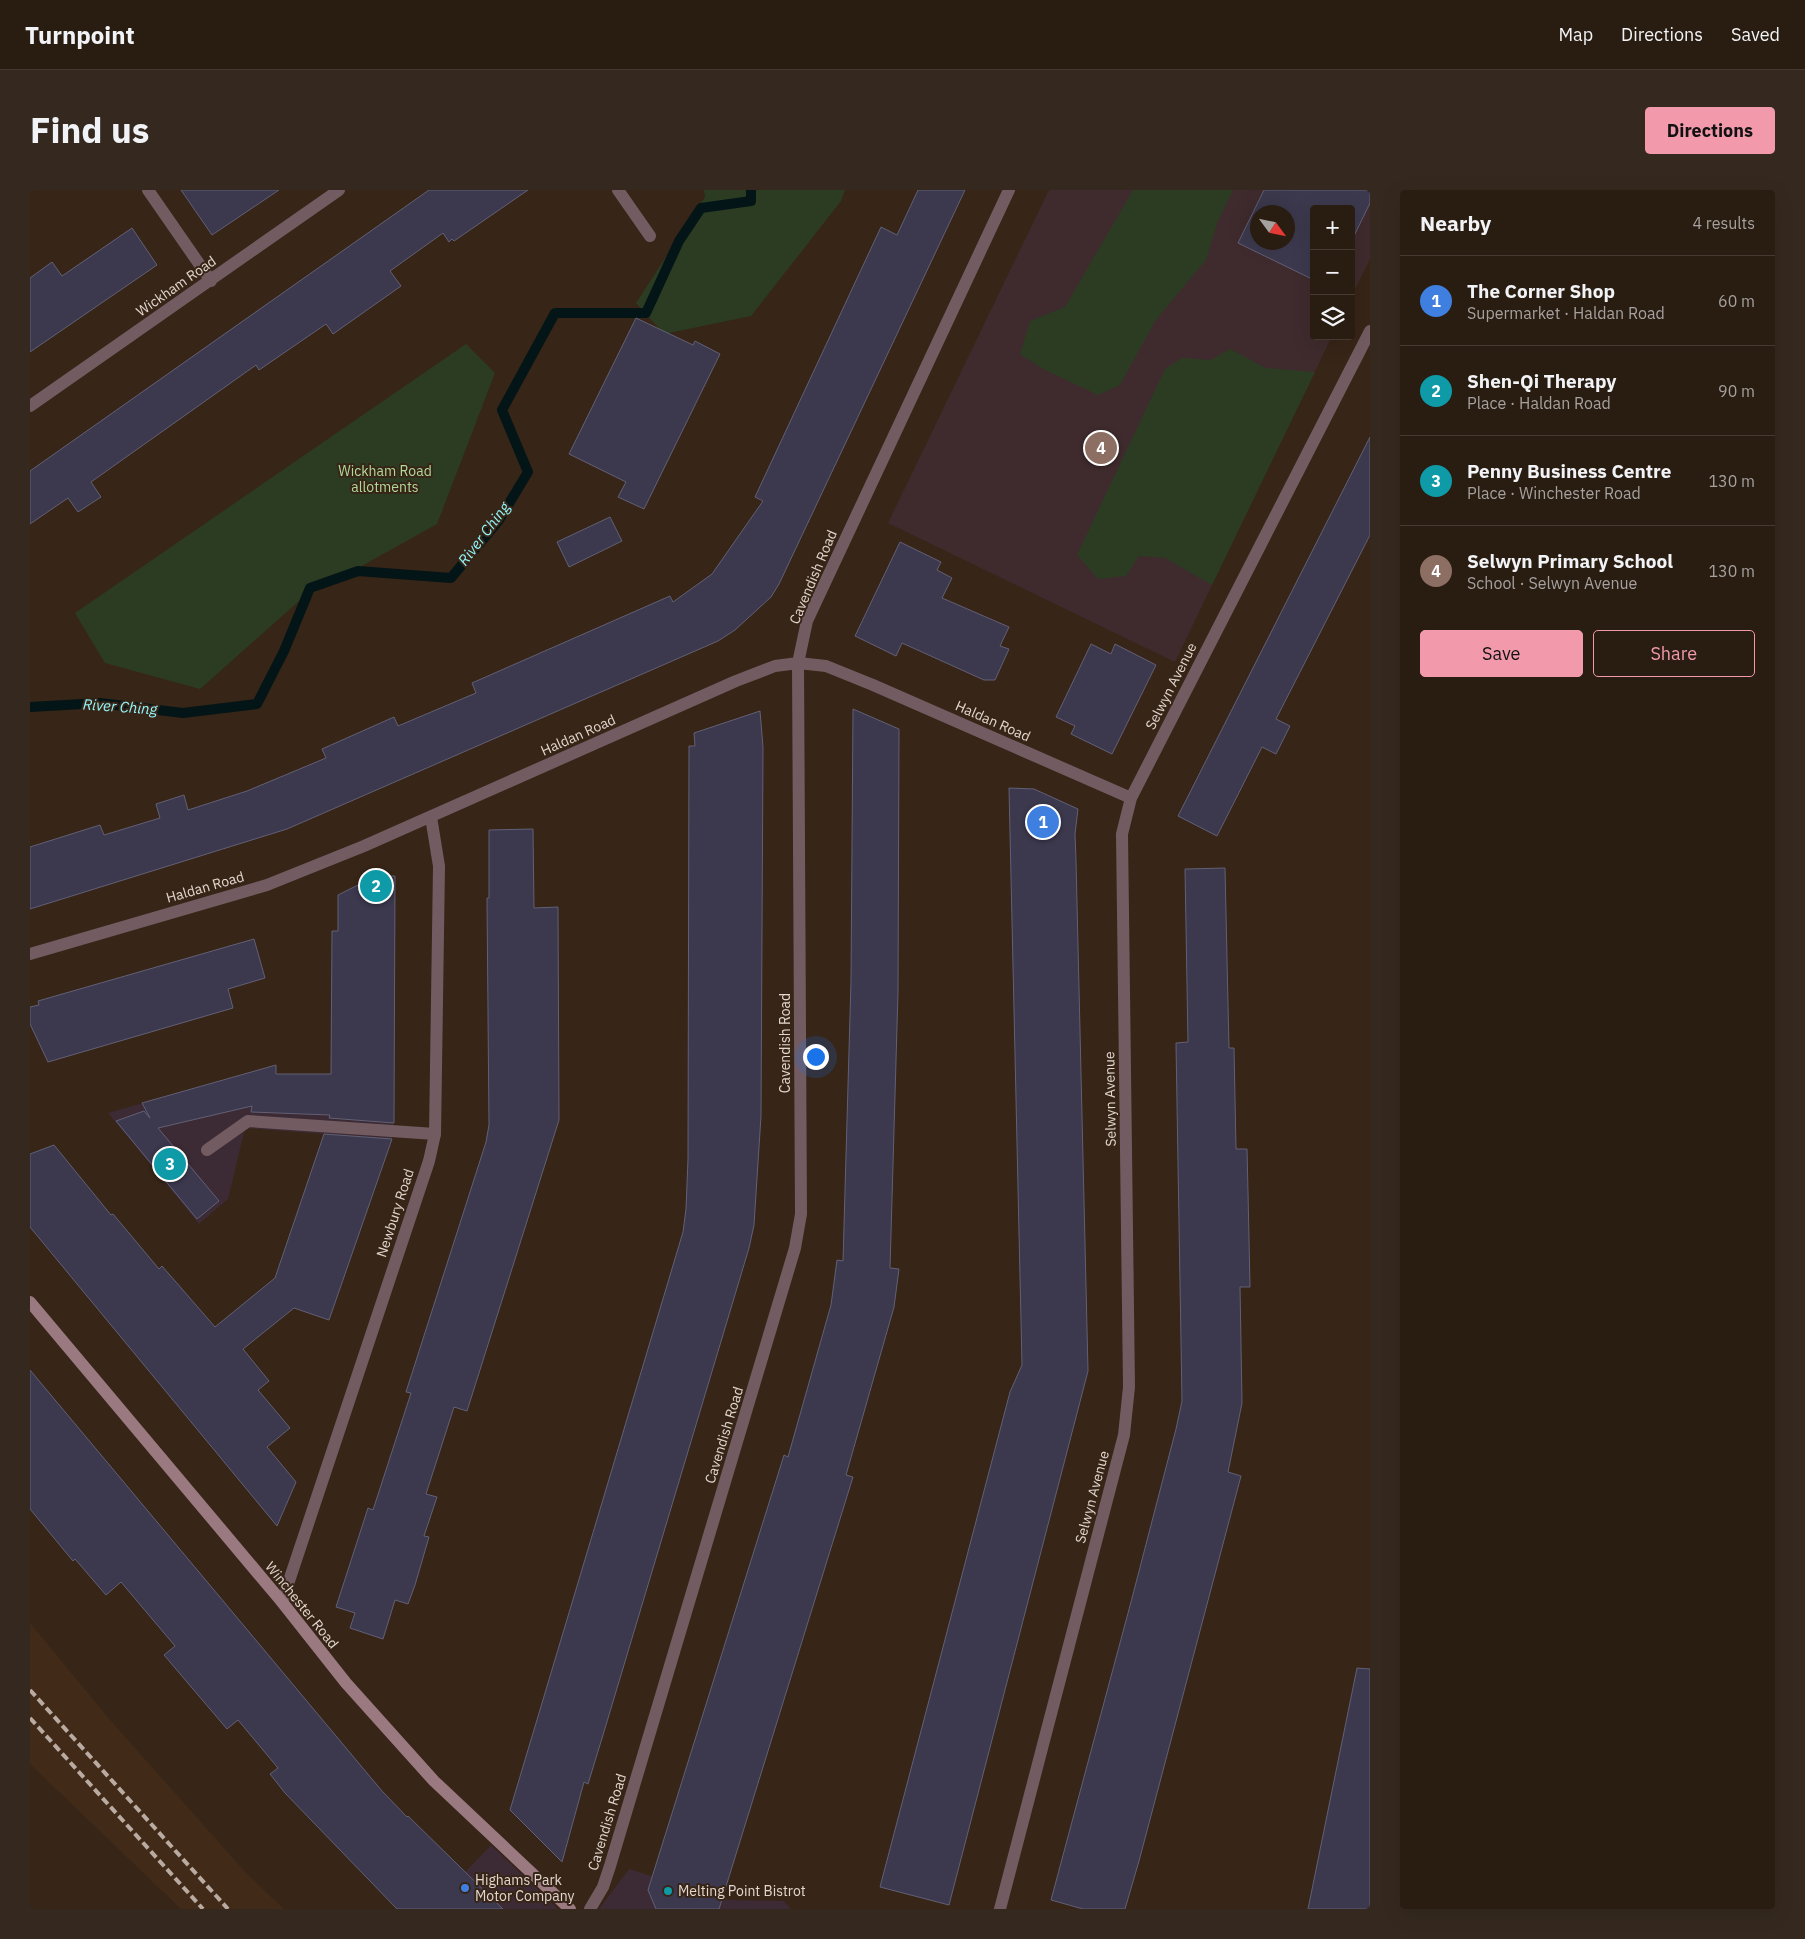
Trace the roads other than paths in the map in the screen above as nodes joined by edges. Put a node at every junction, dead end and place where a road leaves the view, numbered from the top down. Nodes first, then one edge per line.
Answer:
1 (148, 190) edge
2 (339, 190) edge
3 (618, 190) edge
4 (1009, 190) edge
5 (650, 236) dead end
6 (211, 281) junction
7 (1370, 331) edge
8 (30, 406) edge
9 (798, 663) junction
10 (1131, 798) junction
11 (430, 817) junction
12 (30, 954) edge
13 (435, 1134) junction
14 (207, 1150) dead end
15 (30, 1302) edge
16 (282, 1602) junction
17 (570, 1909) edge
18 (590, 1909) edge
19 (1000, 1909) edge

1 - 6 street
2 - 6 street, Wickham Road
3 - 5 street
4 - 9 street, Cavendish Road
6 - 8 street, Wickham Road
7 - 10 street, Selwyn Avenue
9 - 10 street, Haldan Road
9 - 11 street, Haldan Road
9 - 18 street, Cavendish Road
10 - 19 street, Selwyn Avenue
11 - 12 street, Haldan Road
11 - 13 street, Newbury Road
13 - 14 street
13 - 16 street, Newbury Road
15 - 16 main road, Winchester Road
16 - 17 main road, Winchester Road

